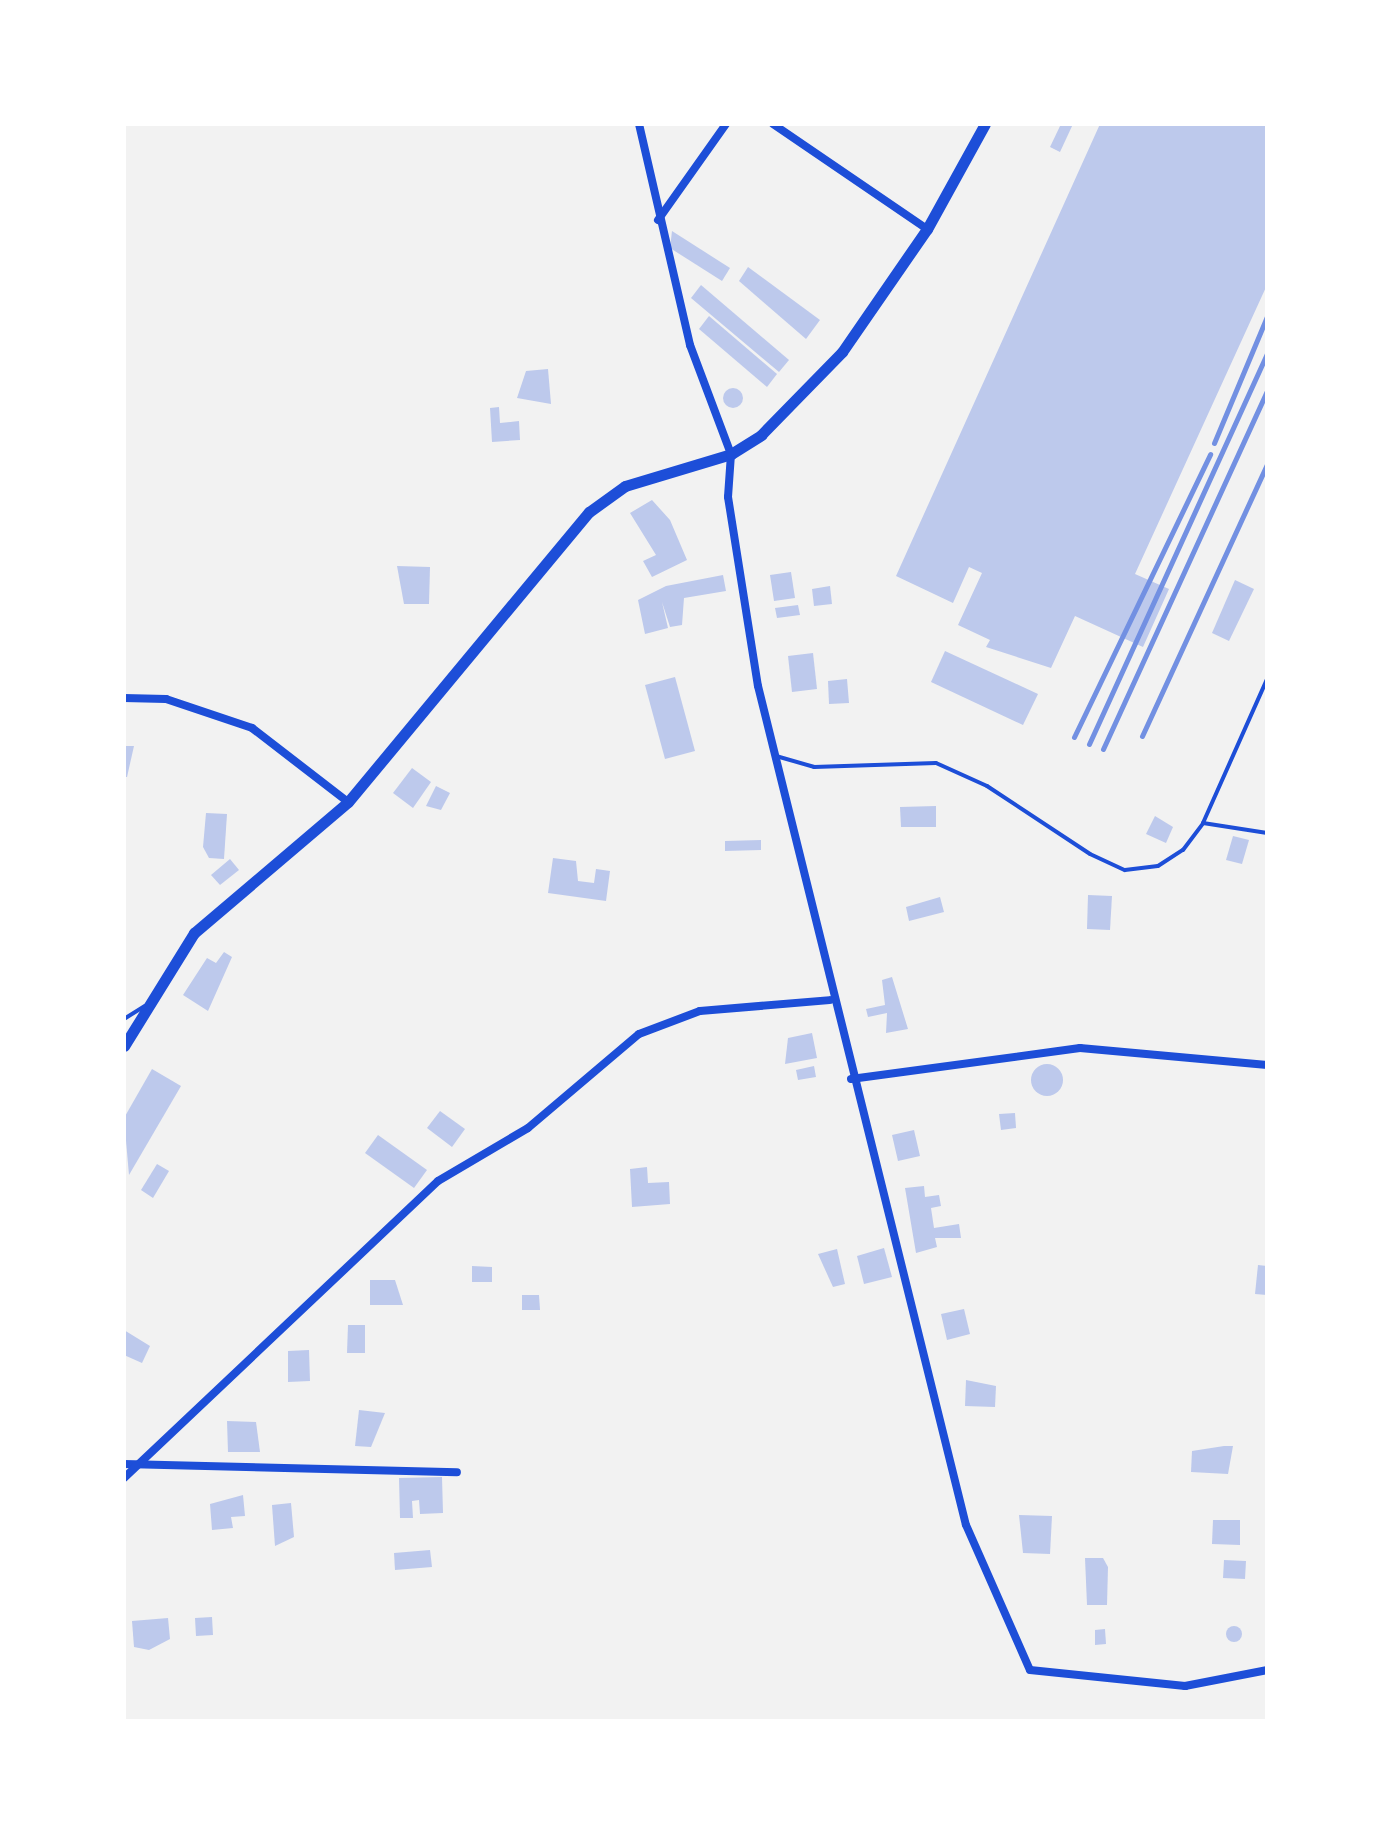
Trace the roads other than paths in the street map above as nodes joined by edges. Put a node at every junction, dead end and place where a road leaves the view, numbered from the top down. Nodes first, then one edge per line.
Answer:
1 (639, 124) edge
2 (726, 124) edge
3 (773, 124) edge
4 (985, 124) edge
5 (658, 220) junction
6 (927, 229) junction
7 (731, 454) junction
8 (1267, 679) edge
9 (124, 698) edge
10 (774, 756) junction
11 (348, 802) junction
12 (1203, 823) junction
13 (1267, 833) edge
14 (830, 1000) junction
15 (147, 1005) junction
16 (124, 1019) edge
17 (124, 1046) edge
18 (1267, 1065) edge
19 (851, 1079) junction
20 (124, 1464) edge
21 (138, 1464) junction
22 (457, 1472) dead end
23 (124, 1478) edge
24 (1267, 1670) edge

1 - 5 street
2 - 5 street
3 - 6 street
4 - 6 main road
5 - 7 street
6 - 7 main road
7 - 10 street
7 - 11 main road
8 - 12 lane
9 - 11 street
10 - 12 lane
10 - 14 street
11 - 15 main road
12 - 13 lane
14 - 19 street
14 - 21 street
15 - 16 lane
15 - 17 main road
18 - 19 street
19 - 24 street
20 - 21 street
21 - 22 street
21 - 23 street

